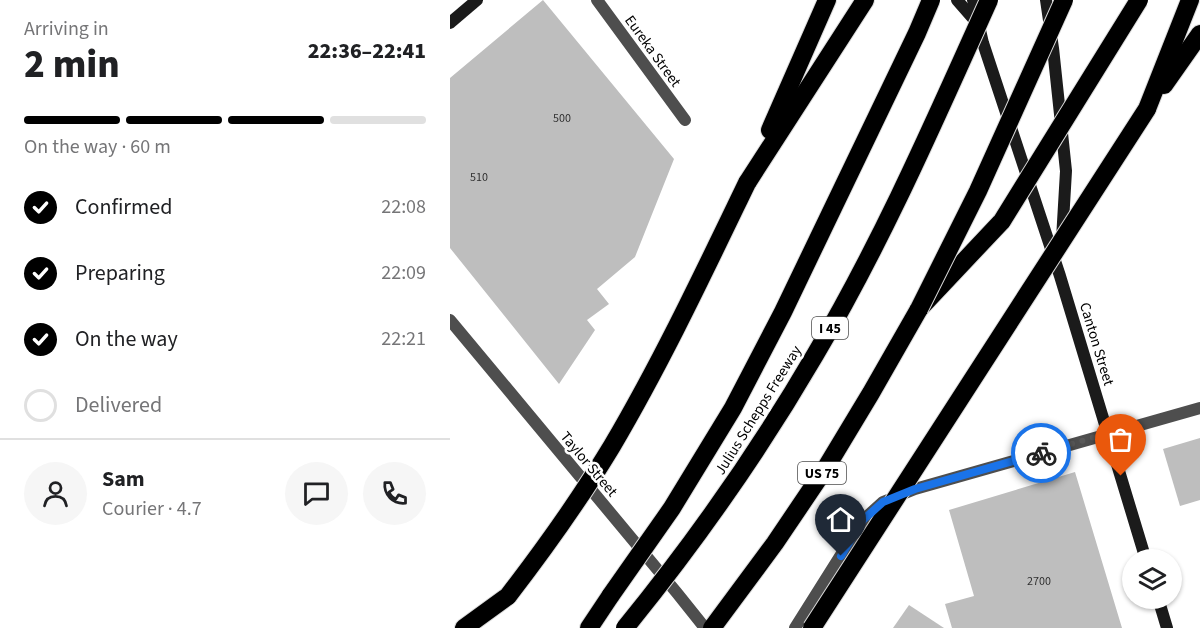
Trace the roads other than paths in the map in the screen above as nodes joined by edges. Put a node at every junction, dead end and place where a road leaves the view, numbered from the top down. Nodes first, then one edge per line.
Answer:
1 (477, 0) edge
2 (597, 0) edge
3 (827, 0) edge
4 (865, 0) edge
5 (931, 0) edge
6 (957, 0) edge
7 (973, 0) edge
8 (989, 0) edge
9 (1046, 0) edge
10 (1058, 0) edge
11 (1064, 0) edge
12 (1139, 0) edge
13 (1190, 0) edge
14 (450, 23) edge
15 (978, 25) junction
16 (1200, 34) edge
17 (1053, 48) junction
18 (1147, 109) junction
19 (685, 120) dead end
20 (747, 183) junction
21 (1060, 276) junction
22 (919, 309) junction
23 (450, 320) edge
24 (1200, 408) edge
25 (1108, 433) junction
26 (1143, 549) edge
27 (508, 596) junction
28 (1161, 609) edge
29 (464, 628) edge
30 (485, 628) edge
31 (589, 628) edge
32 (625, 628) edge
33 (705, 628) edge
34 (712, 628) edge
35 (795, 628) edge
36 (812, 628) edge
37 (1167, 628) edge

1 - 14 main road
2 - 19 street, Eureka Street
3 - 20 highway
4 - 20 highway
5 - 31 highway, bridge
6 - 15 main road
7 - 15 main road, Canton Street
8 - 32 highway, Julius Schepps Freeway / I 45, bridge
9 - 17 main road, Canton Street
10 - 17 main road
11 - 22 highway, US 75, bridge
12 - 22 highway, bridge
13 - 18 highway
15 - 21 main road, Canton Street
16 - 18 highway
17 - 21 main road, Canton Street
18 - 36 highway, bridge
20 - 27 highway, bridge
21 - 25 main road, Canton Street
22 - 34 highway, US 75
23 - 33 street, Taylor Street
24 - 25 street
25 - 26 main road, Canton Street
25 - 35 street
27 - 29 highway
27 - 30 highway
28 - 37 main road

